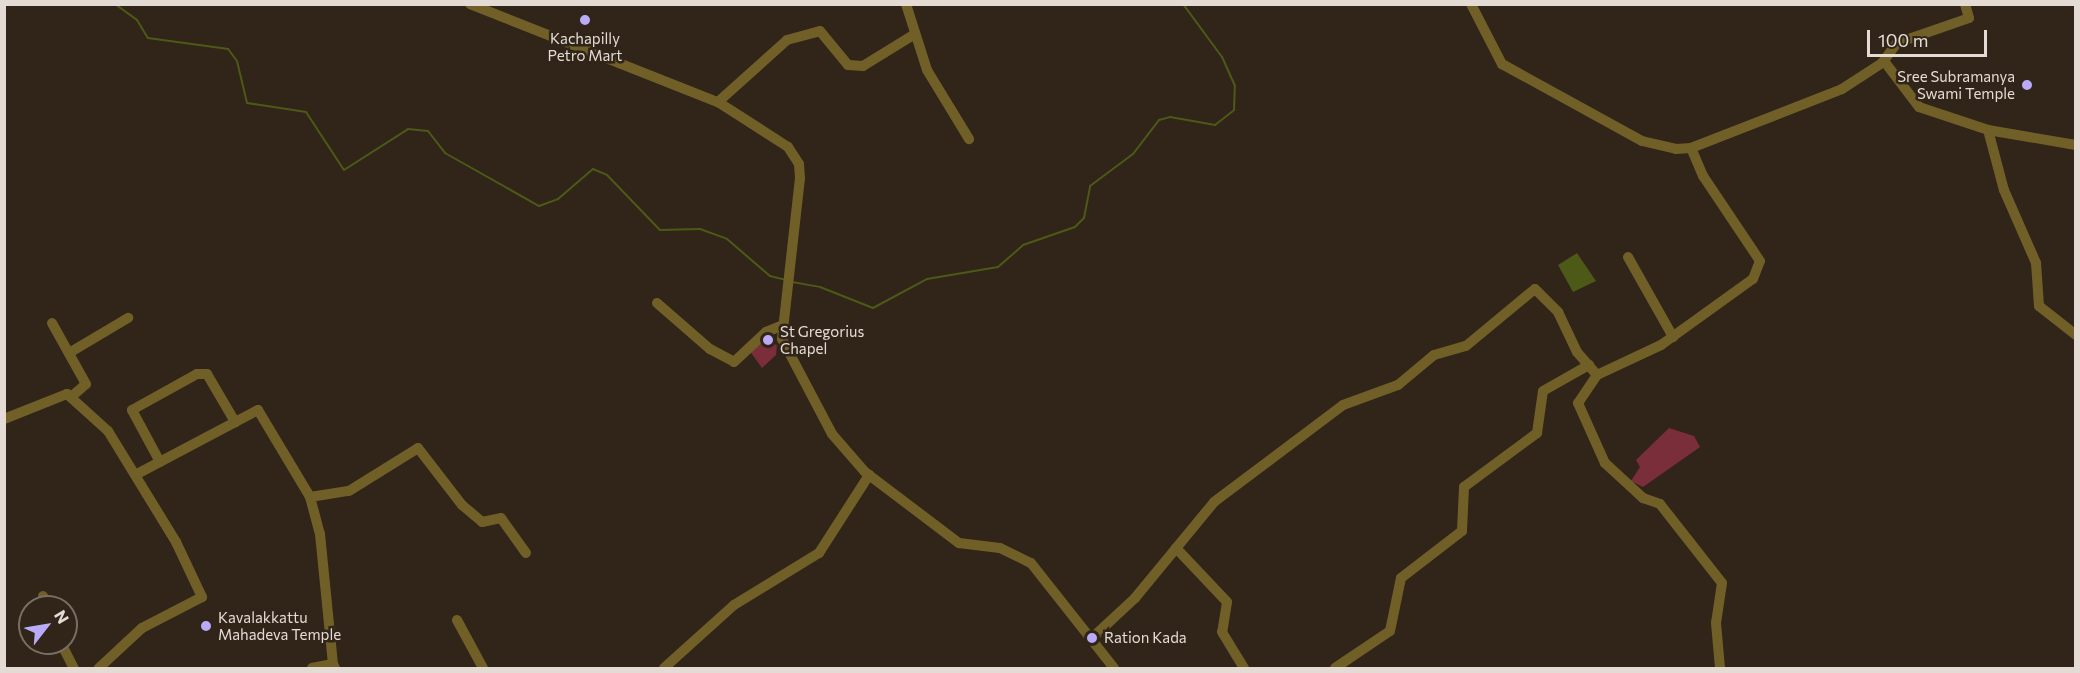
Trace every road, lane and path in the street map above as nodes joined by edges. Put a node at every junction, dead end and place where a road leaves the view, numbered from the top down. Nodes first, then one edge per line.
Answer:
1 (470, 4) edge
2 (906, 4) edge
3 (1471, 4) edge
4 (1965, 4) edge
5 (915, 34) junction
6 (1884, 61) junction
7 (718, 102) junction
8 (1988, 130) junction
9 (969, 139) dead end
10 (2076, 145) edge
11 (1691, 148) junction
12 (1628, 257) dead end
13 (657, 303) dead end
14 (128, 318) dead end
15 (52, 323) dead end
16 (781, 326) junction
17 (2076, 334) edge
18 (1673, 337) junction
19 (69, 353) junction
20 (1589, 365) junction
21 (1597, 375) junction
22 (67, 394) junction
23 (4, 419) edge
24 (235, 422) junction
25 (160, 462) junction
26 (137, 474) junction
27 (869, 475) junction
28 (310, 497) junction
29 (1176, 548) junction
30 (526, 553) dead end
31 (457, 620) dead end
32 (1092, 638) junction
33 (67, 655) edge
34 (334, 666) edge
35 (74, 669) edge
36 (99, 669) edge
37 (312, 669) edge
38 (483, 669) edge
39 (664, 669) edge
40 (1114, 669) edge
41 (1244, 669) edge
42 (1335, 669) edge
43 (1720, 669) edge

1 - 7 street
2 - 5 street
3 - 11 street
4 - 6 street
5 - 7 street
5 - 9 street
6 - 8 street
6 - 11 street
7 - 16 street
8 - 10 street
8 - 17 street
11 - 18 street
12 - 18 street
13 - 16 street
14 - 19 street
15 - 19 street
16 - 27 street
18 - 21 street
19 - 22 street
20 - 21 street
20 - 29 street
20 - 42 street
21 - 43 street
22 - 23 street
22 - 26 street
24 - 25 street
24 - 25 street
24 - 28 street
25 - 26 street
26 - 36 street
27 - 32 street
27 - 39 street
28 - 30 street
28 - 34 street
29 - 32 street
29 - 41 street
31 - 38 street
32 - 40 street
33 - 35 street
34 - 37 street

